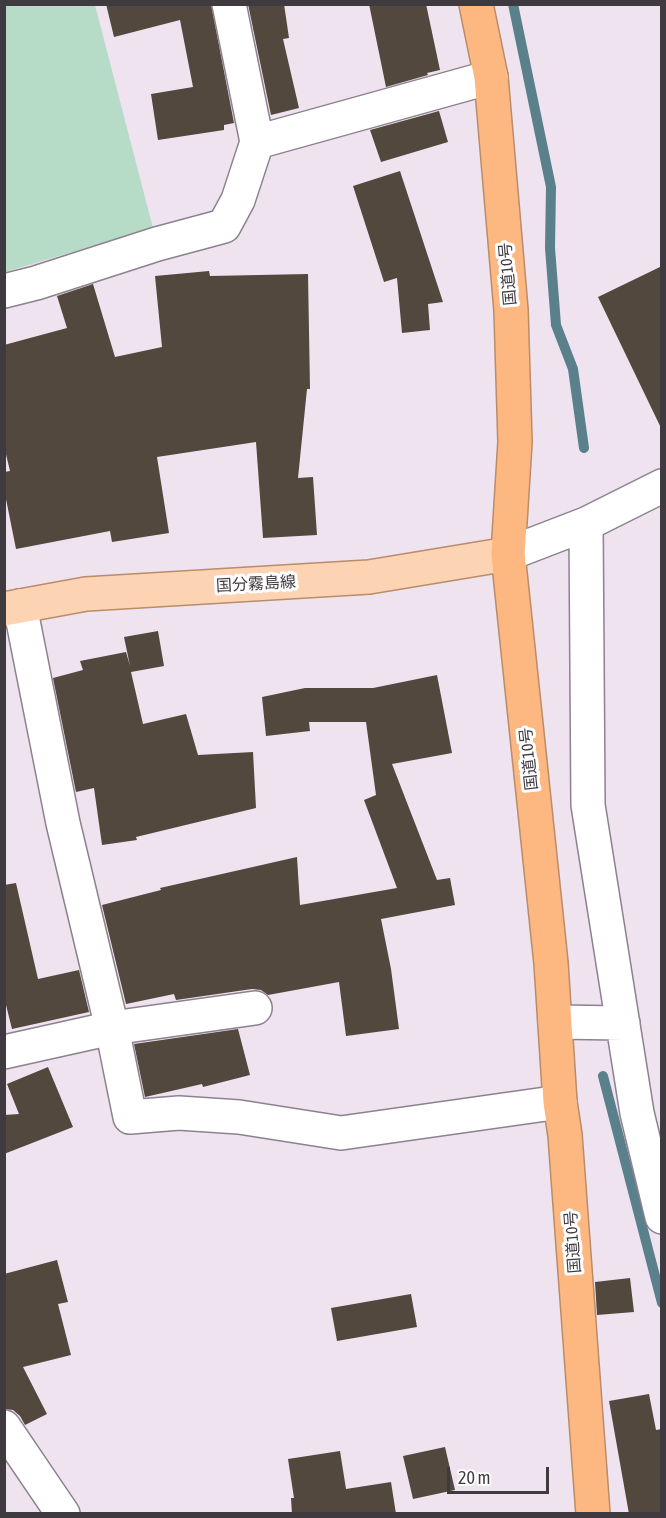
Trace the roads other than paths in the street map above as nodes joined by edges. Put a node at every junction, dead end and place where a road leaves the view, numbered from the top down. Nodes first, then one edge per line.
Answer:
1 (229, 4) edge
2 (476, 4) edge
3 (491, 77) junction
4 (256, 142) junction
5 (4, 291) edge
6 (662, 486) edge
7 (586, 525) junction
8 (507, 554) junction
9 (13, 608) edge
10 (255, 1008) dead end
11 (555, 1022) junction
12 (623, 1023) junction
13 (112, 1028) junction
14 (4, 1052) edge
15 (560, 1102) junction
16 (662, 1217) edge
17 (4, 1427) edge
18 (63, 1514) edge
19 (593, 1514) edge

1 - 4 street
2 - 3 highway, 国道10号
3 - 4 street
3 - 8 highway, 国道10号
4 - 5 street
6 - 7 street
7 - 8 street
7 - 12 street
8 - 9 main road, 国分霧島線
8 - 11 highway, 国道10号
9 - 13 street
10 - 13 street
11 - 12 street
11 - 15 highway, 国道10号
12 - 16 street
13 - 14 street
13 - 15 street
15 - 19 highway, 国道10号
17 - 18 street

